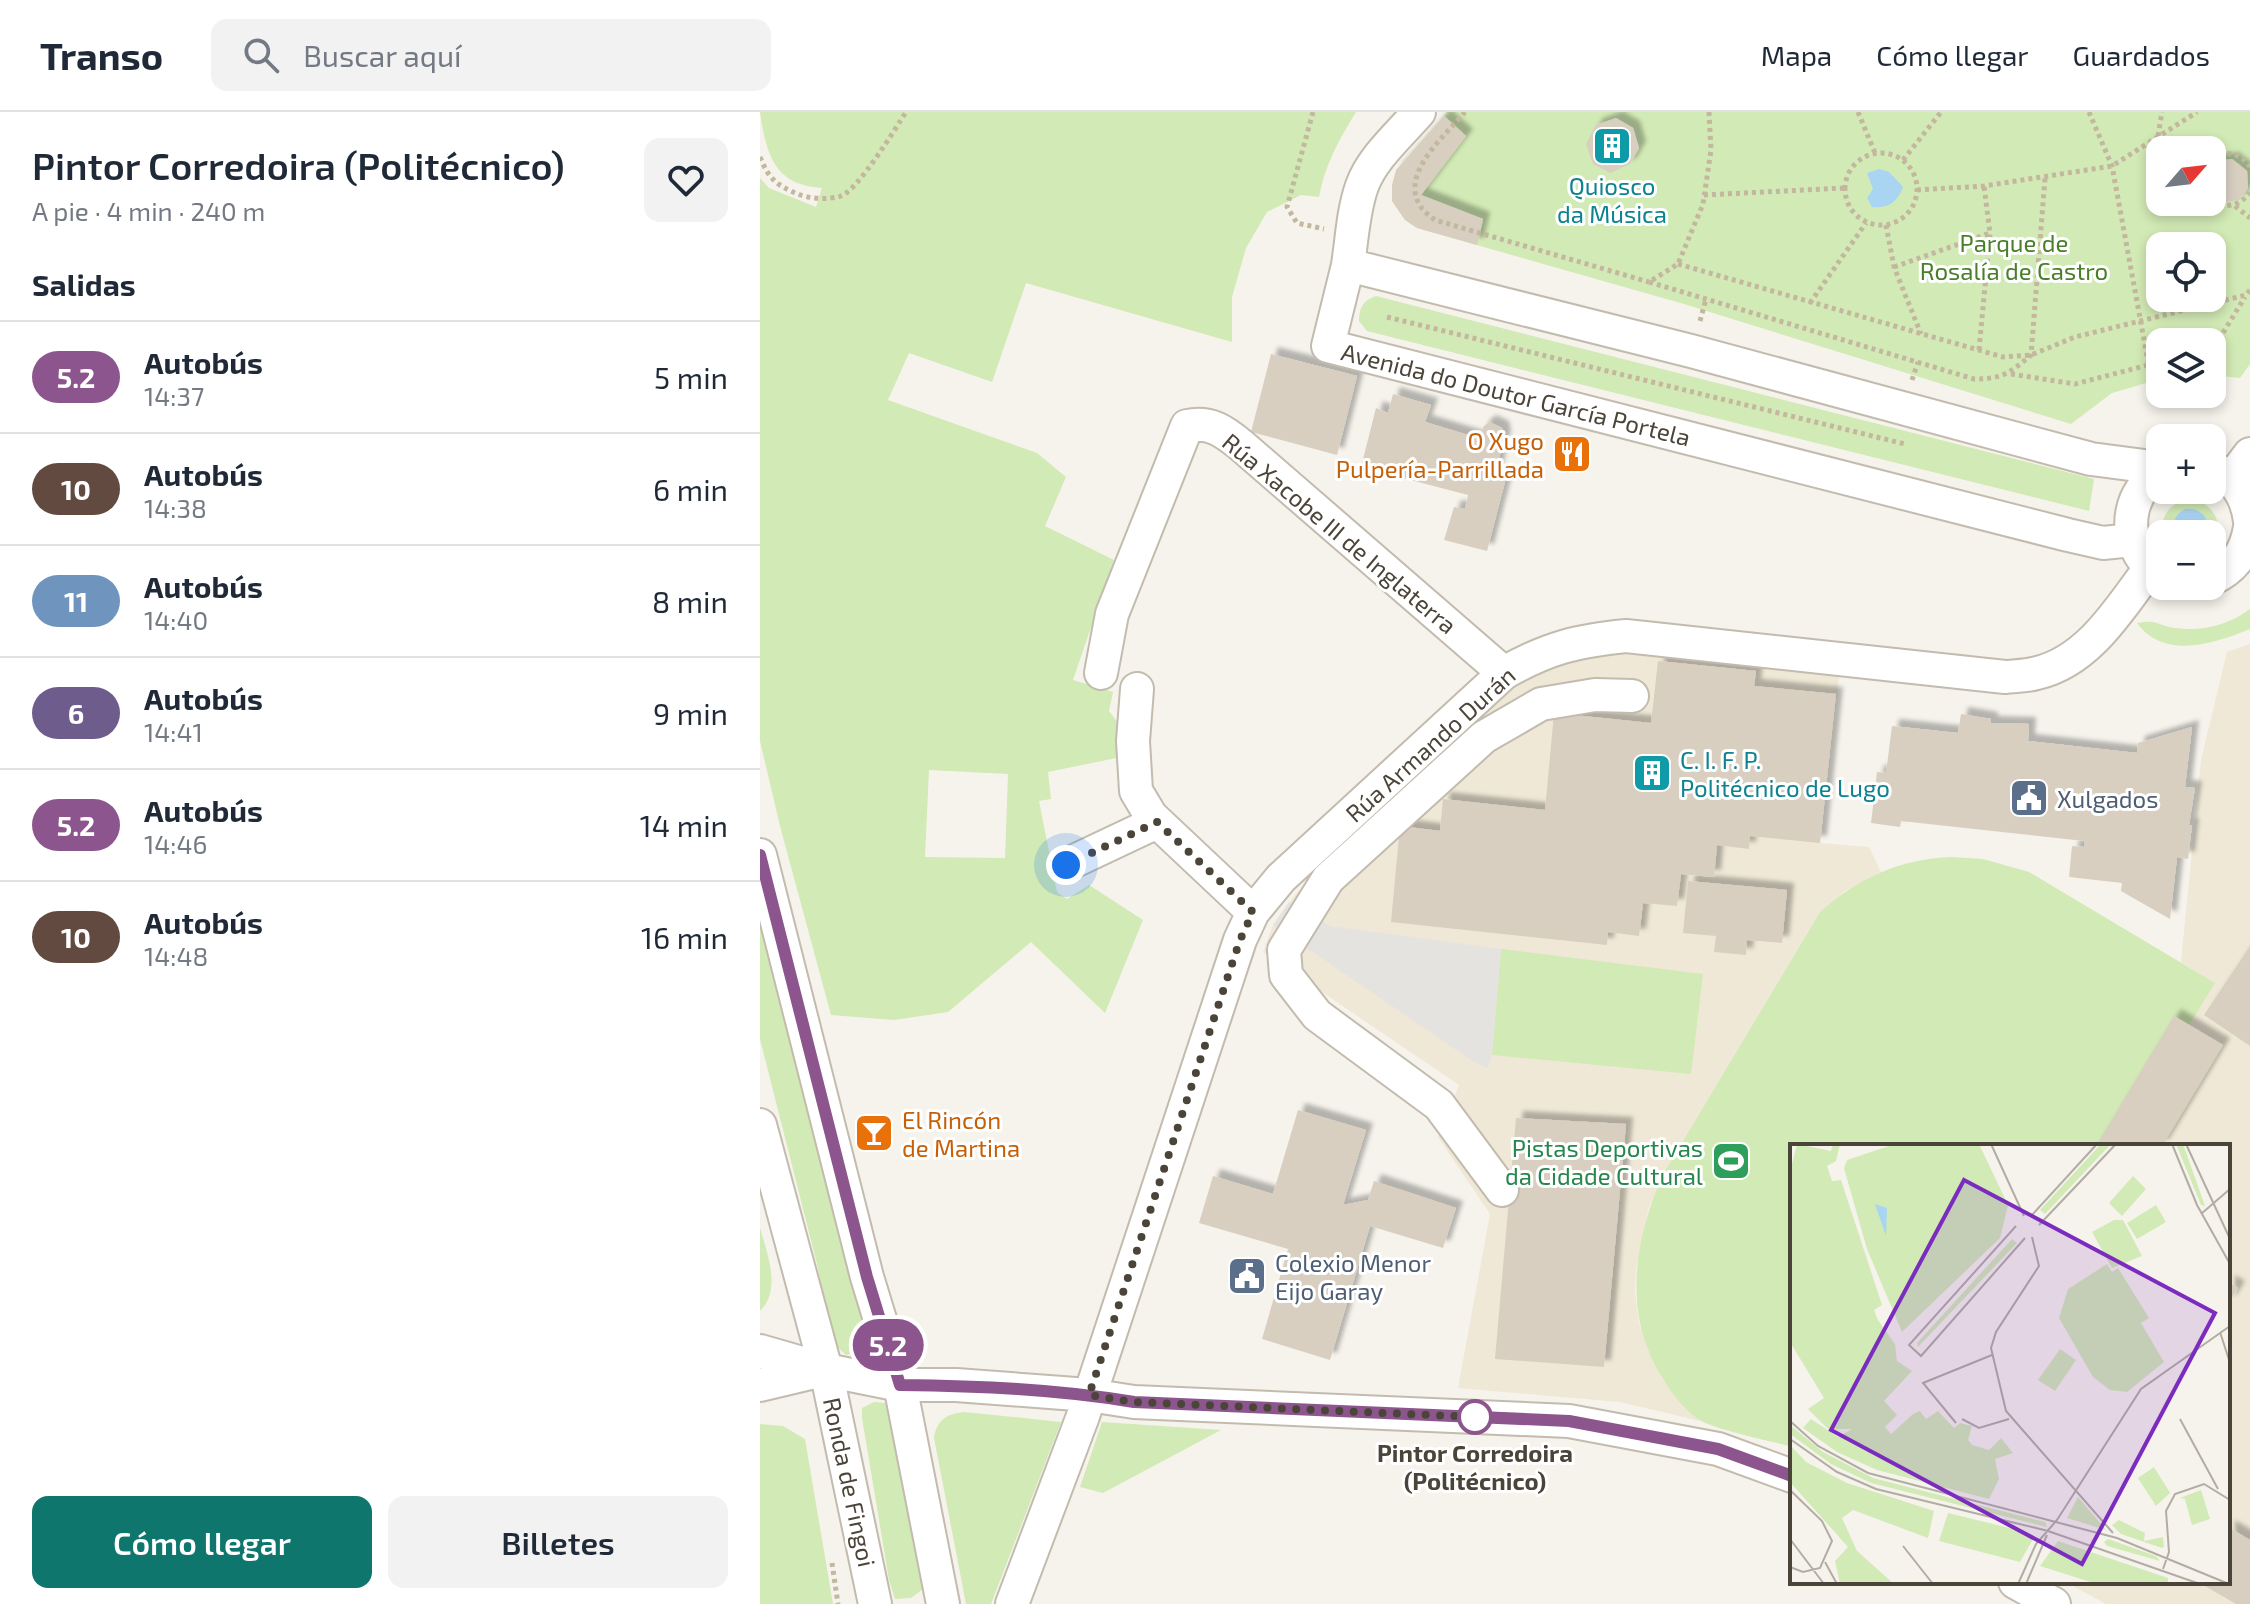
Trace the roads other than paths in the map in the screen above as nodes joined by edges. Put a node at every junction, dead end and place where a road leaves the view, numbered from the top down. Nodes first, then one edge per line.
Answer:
1 (1419, 112) edge
2 (1350, 250) junction
3 (2231, 467) edge
4 (2146, 468) edge
5 (2146, 484) edge
6 (2250, 517) edge
7 (2132, 540) junction
8 (2146, 559) edge
9 (2229, 577) edge
10 (2146, 581) edge
11 (1101, 673) dead end
12 (1504, 673) junction
13 (1137, 689) dead end
14 (1632, 696) dead end
15 (1157, 822) junction
16 (760, 855) edge
17 (1066, 865) dead end
18 (1253, 912) junction
19 (760, 1125) edge
20 (1502, 1190) dead end
21 (760, 1351) edge
22 (826, 1370) junction
23 (760, 1385) edge
24 (900, 1385) junction
25 (1089, 1395) junction
26 (1790, 1475) edge
27 (2019, 1584) edge
28 (875, 1604) edge
29 (943, 1604) edge
30 (1012, 1604) edge
31 (2054, 1604) edge

1 - 2 street
2 - 4 street
2 - 7 street, Avenida do Doutor García Portela
3 - 6 street
5 - 7 street
6 - 9 street
7 - 8 street
10 - 12 street, Rúa Armando Durán
11 - 12 street, Rúa Xacobe III de Inglaterra
12 - 18 street, Rúa Armando Durán
13 - 15 street
14 - 20 street
15 - 17 street
15 - 18 street
16 - 24 street
18 - 25 street, Rúa Armando Durán
19 - 22 street
21 - 22 street
22 - 23 street
22 - 24 street, Ronda de Fingoi
22 - 28 street, Ronda de Fingoi
24 - 25 street, Ronda de Fingoi
24 - 29 street
25 - 26 street, Ronda de Fingoi
25 - 30 street, Rúa Armando Durán
27 - 31 street

